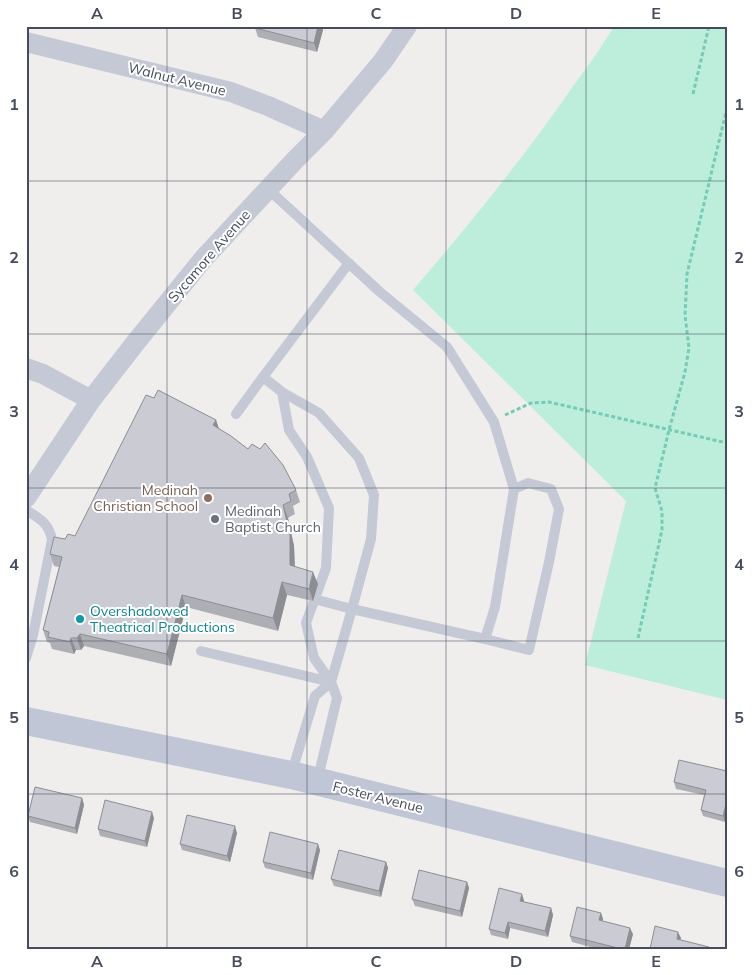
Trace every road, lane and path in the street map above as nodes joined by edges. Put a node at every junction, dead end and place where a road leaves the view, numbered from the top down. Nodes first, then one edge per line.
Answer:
1 (407, 26) edge
2 (709, 26) edge
3 (26, 42) edge
4 (693, 94) dead end
5 (727, 108) edge
6 (324, 131) junction
7 (268, 189) junction
8 (349, 263) junction
9 (26, 368) edge
10 (263, 377) junction
11 (282, 392) junction
12 (91, 400) junction
13 (236, 414) dead end
14 (493, 421) junction
15 (669, 430) junction
16 (727, 443) edge
17 (514, 488) junction
18 (26, 498) edge
19 (26, 510) edge
20 (314, 599) junction
21 (352, 609) junction
22 (638, 638) dead end
23 (485, 639) junction
24 (201, 651) dead end
25 (26, 658) edge
26 (331, 682) junction
27 (26, 721) edge
28 (291, 776) junction
29 (317, 782) junction
30 (727, 883) edge

1 - 6 street, Sycamore Avenue
2 - 4 path
3 - 6 street, Walnut Avenue
5 - 15 path
6 - 7 street, Sycamore Avenue
7 - 8 lane
7 - 12 street, Sycamore Avenue
8 - 10 lane
8 - 14 lane
9 - 12 street
10 - 11 lane
10 - 13 lane
11 - 20 lane
11 - 21 lane
12 - 18 street, Sycamore Avenue
14 - 15 path
14 - 17 lane
15 - 16 path
15 - 22 path
17 - 23 lane
17 - 23 lane
19 - 25 lane
20 - 21 lane
20 - 26 lane
21 - 23 lane
21 - 26 lane
24 - 26 lane
26 - 28 lane
26 - 29 lane
27 - 28 street, Foster Avenue
28 - 29 street, Foster Avenue
29 - 30 street, Foster Avenue

